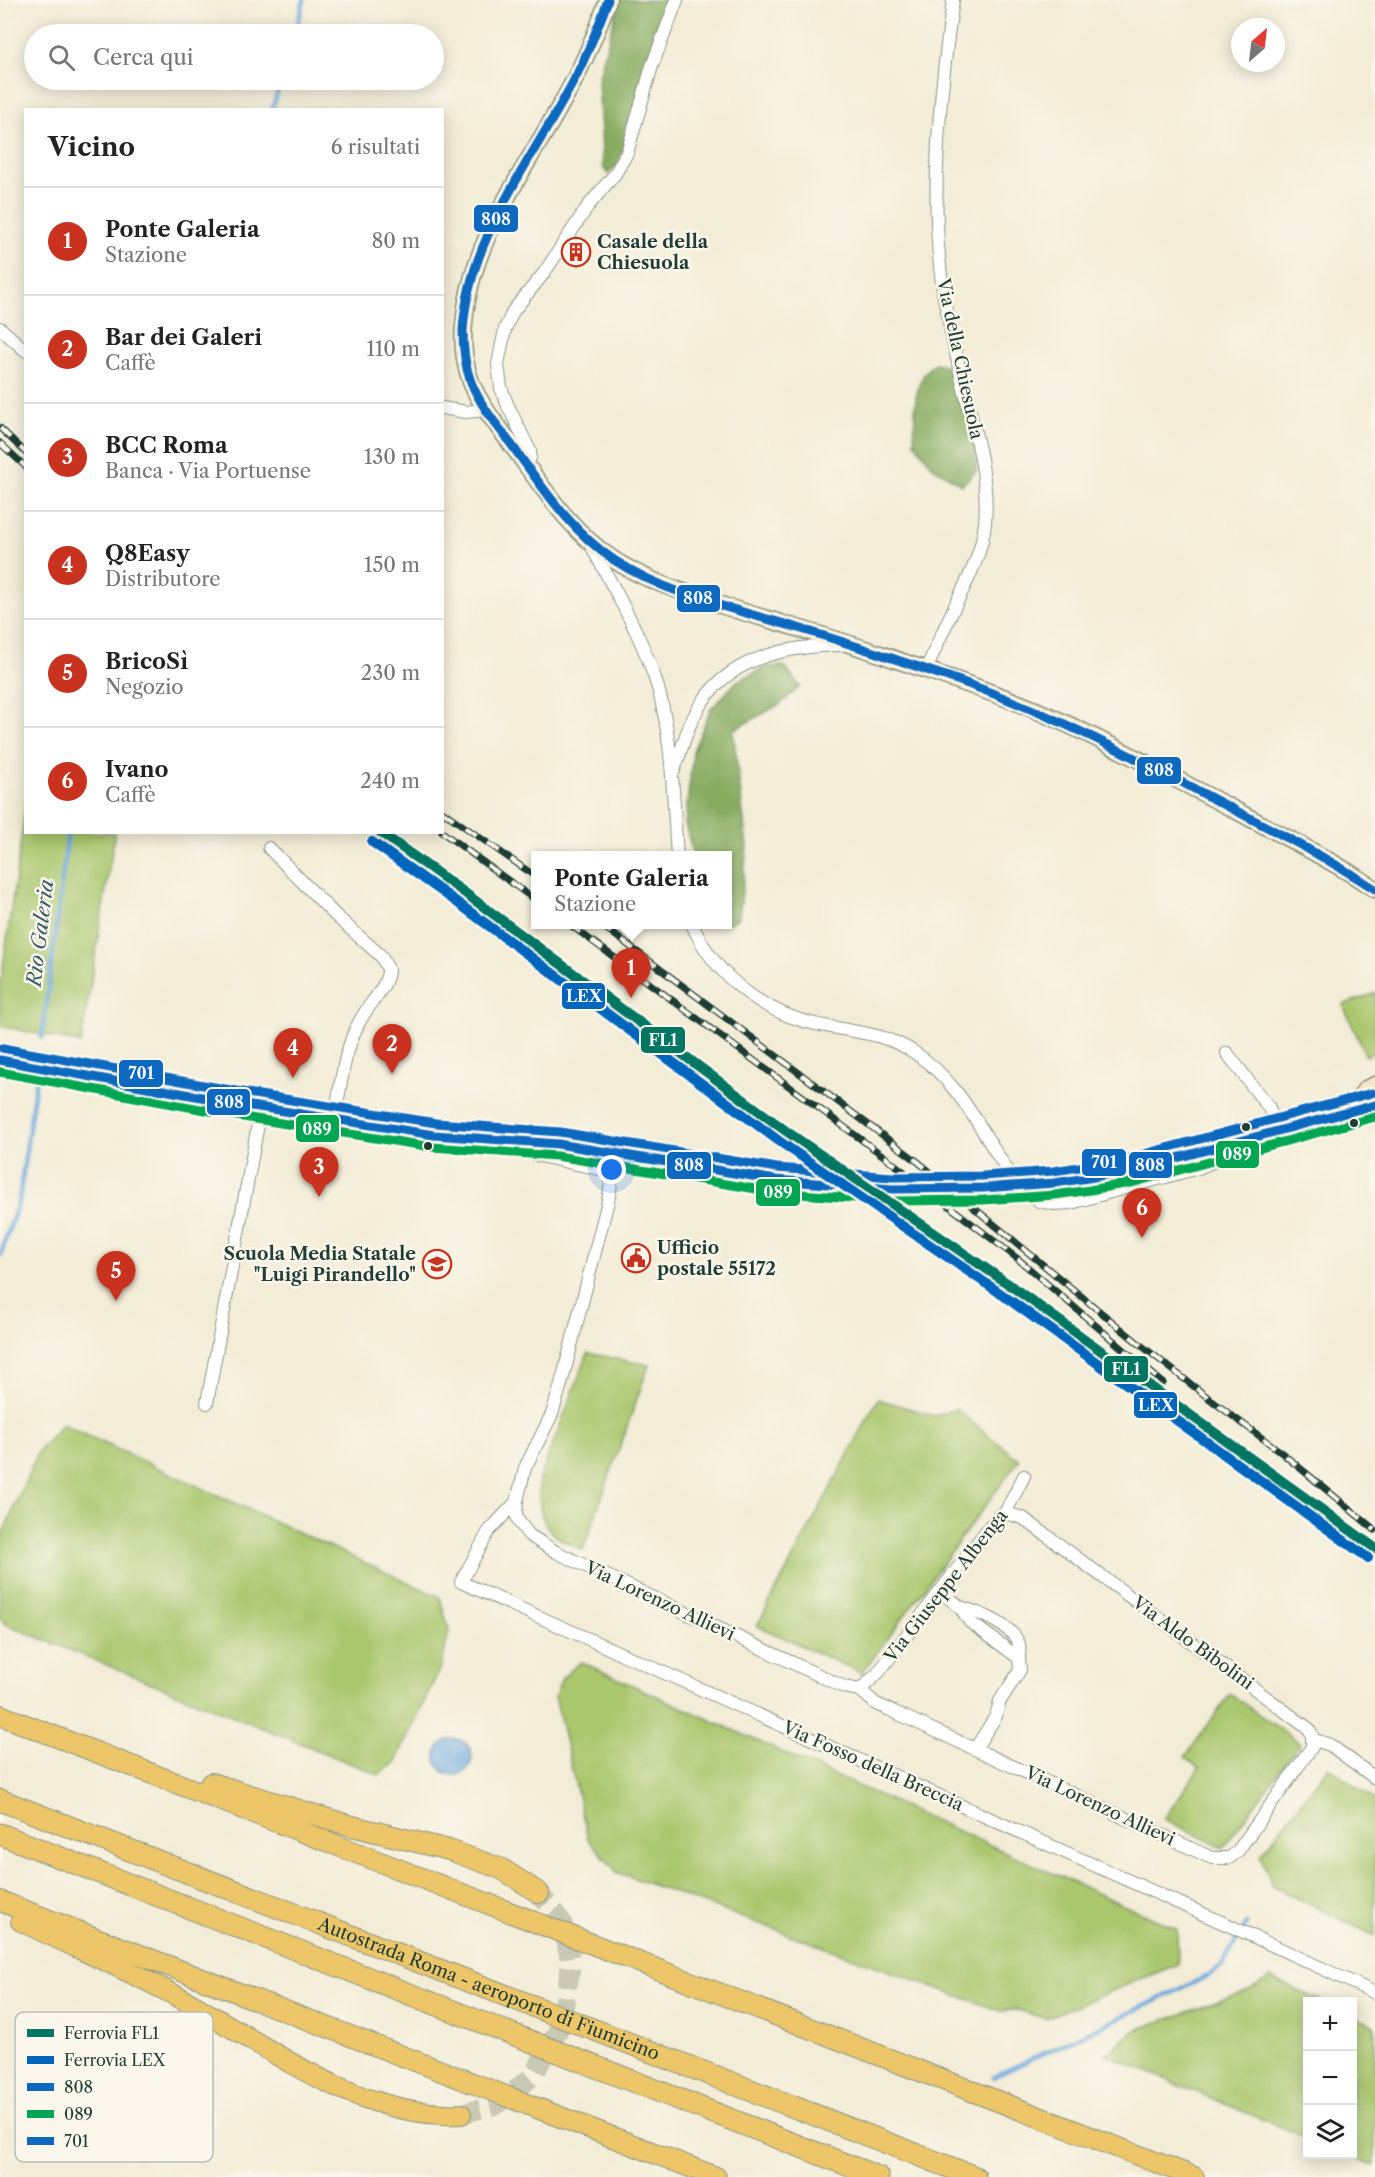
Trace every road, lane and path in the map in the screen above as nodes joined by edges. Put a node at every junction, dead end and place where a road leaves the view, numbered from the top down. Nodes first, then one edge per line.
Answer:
1 (608, 0) edge
2 (677, 0) edge
3 (953, 0) edge
4 (0, 328) edge
5 (24, 349) edge
6 (444, 408) edge
7 (486, 410) junction
8 (527, 466) junction
9 (589, 542) junction
10 (853, 644) junction
11 (926, 670) junction
12 (671, 777) junction
13 (269, 848) dead end
14 (676, 851) edge
15 (1375, 889) edge
16 (695, 929) edge
17 (1227, 1053) dead end
18 (0, 1060) edge
19 (1375, 1085) edge
20 (1375, 1104) edge
21 (261, 1108) junction
22 (1349, 1111) junction
23 (335, 1119) junction
24 (1278, 1131) junction
25 (525, 1142) junction
26 (207, 1403) dead end
27 (1024, 1476) dead end
28 (516, 1501) junction
29 (1005, 1513) junction
30 (940, 1592) junction
31 (860, 1690) junction
32 (0, 1715) edge
33 (1312, 1739) junction
34 (975, 1749) junction
35 (130, 1765) junction
36 (1375, 1778) edge
37 (0, 1800) edge
38 (0, 1834) edge
39 (539, 1893) tunnel mouth
40 (0, 1901) edge
41 (0, 1911) edge
42 (1375, 1993) edge
43 (204, 2012) edge
44 (213, 2017) edge
45 (461, 2114) tunnel mouth
46 (716, 2177) edge
47 (878, 2177) edge
48 (975, 2177) edge
49 (1194, 2177) edge

1 - 7 main road
2 - 8 street
3 - 11 street, Via della Chiesuola
4 - 5 street
6 - 7 street
7 - 8 main road
8 - 9 main road
9 - 10 main road
9 - 12 street
10 - 11 main road
10 - 12 street
11 - 15 main road
12 - 14 street
13 - 23 street
16 - 24 street
17 - 24 street
18 - 21 main road
19 - 22 main road
20 - 22 main road
21 - 23 main road
21 - 26 street
22 - 24 main road
23 - 25 main road
24 - 25 main road, bridge
25 - 28 street, Via Lorenzo Allievi
27 - 29 street, Via Giuseppe Albenga
28 - 31 street, Via Lorenzo Allievi
28 - 42 street, Via Fosso della Breccia
29 - 30 street, Via Giuseppe Albenga
29 - 33 street, Via Aldo Bibolini
30 - 31 street, Via Giuseppe Albenga
30 - 34 street
31 - 34 street, Via Lorenzo Allievi
32 - 35 highway
33 - 34 street, Via Lorenzo Allievi
33 - 36 street, Via Aldo Bibolini
35 - 39 highway
35 - 49 highway
37 - 48 highway, Autostrada Roma - aeroporto di Fiumicino
38 - 47 highway, Autostrada Roma - aeroporto di Fiumicino
40 - 46 highway
41 - 43 highway
44 - 45 highway

